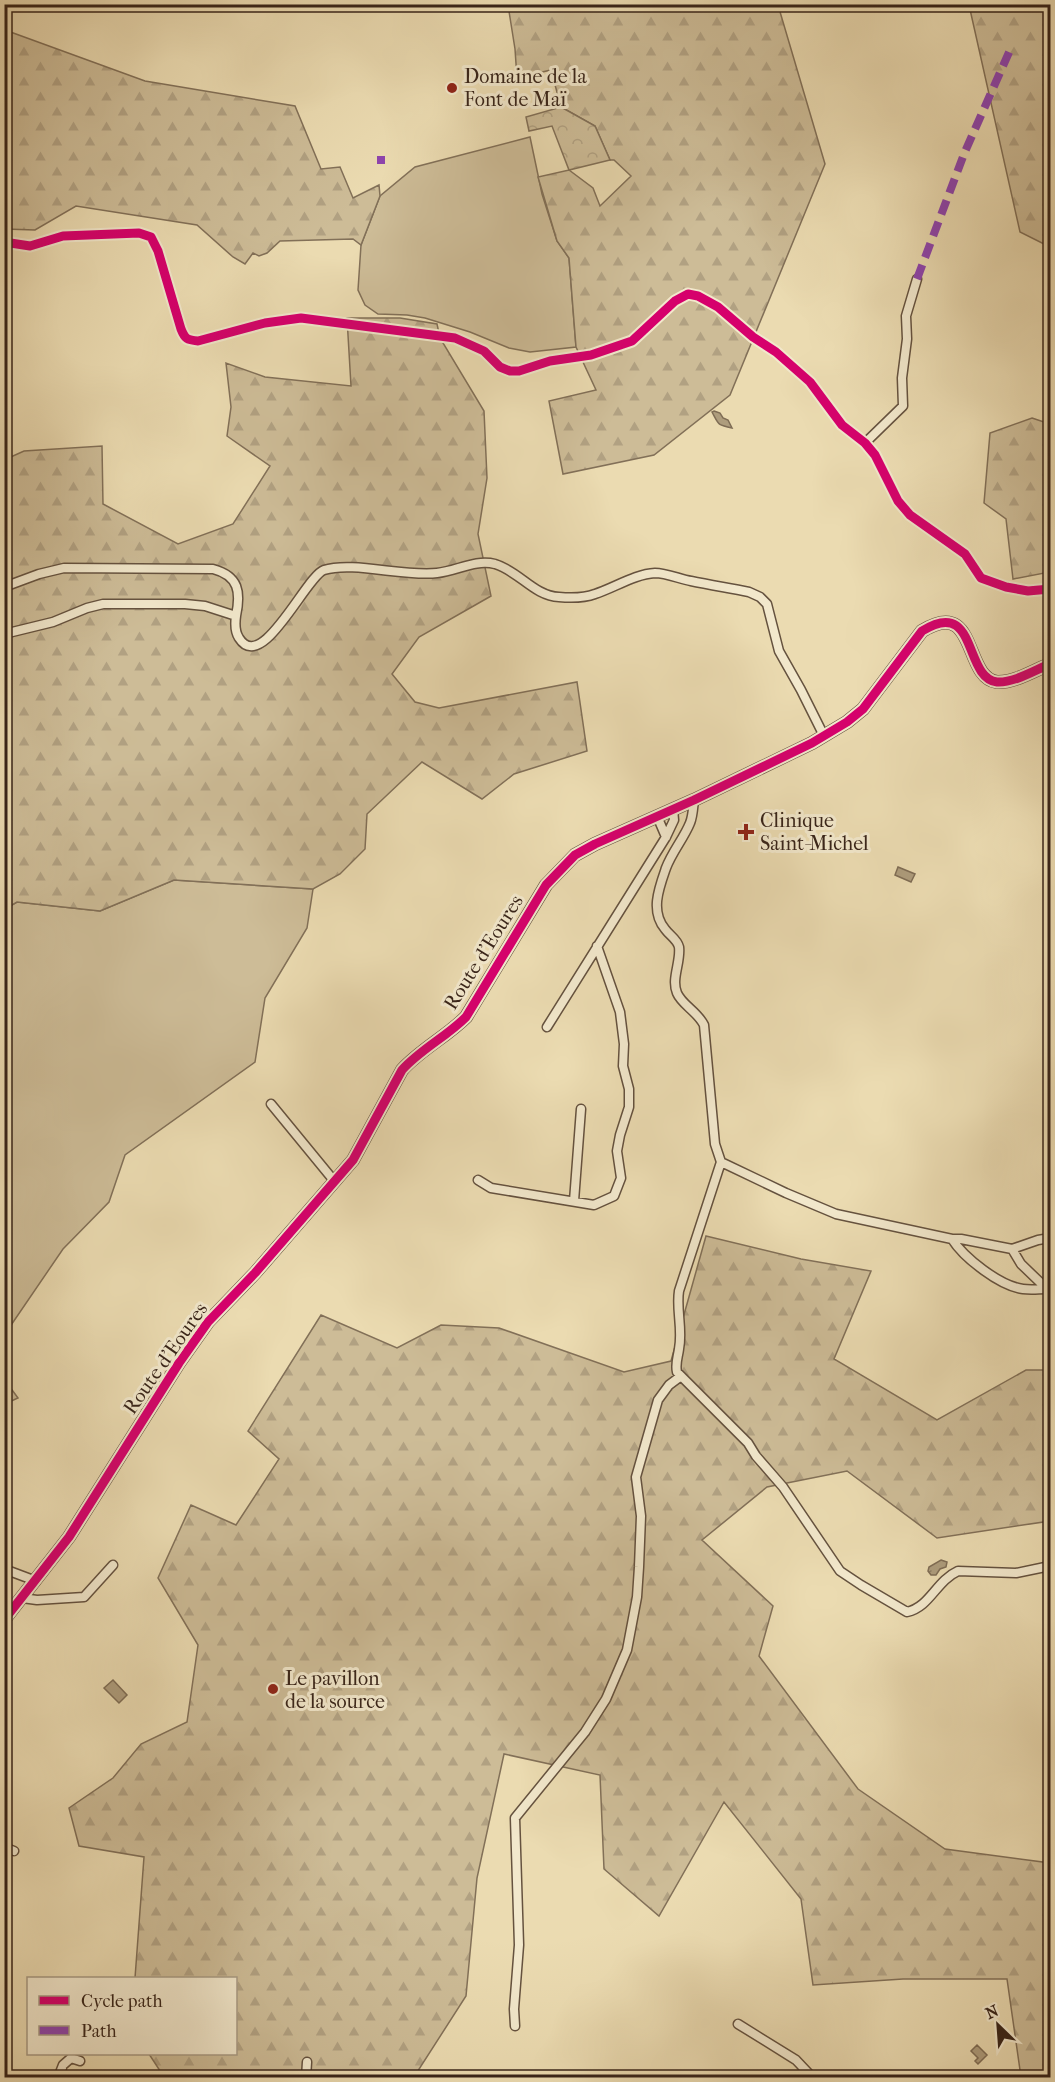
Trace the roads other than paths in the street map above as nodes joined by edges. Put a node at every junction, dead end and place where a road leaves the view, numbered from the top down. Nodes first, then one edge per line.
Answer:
1 (4, 242) edge
2 (917, 279) dead end
3 (865, 443) junction
4 (4, 587) edge
5 (1050, 589) edge
6 (236, 616) junction
7 (4, 634) edge
8 (1050, 664) edge
9 (824, 736) junction
10 (694, 800) junction
11 (673, 809) junction
12 (657, 816) junction
13 (666, 837) junction
14 (597, 946) junction
15 (546, 1027) dead end
16 (271, 1104) dead end
17 (581, 1109) dead end
18 (721, 1162) junction
19 (478, 1180) dead end
20 (336, 1182) junction
21 (574, 1201) junction
22 (1050, 1238) edge
23 (952, 1239) junction
24 (1012, 1249) junction
25 (1049, 1290) edge
26 (681, 1376) junction
27 (113, 1565) dead end
28 (1050, 1566) edge
29 (4, 1569) edge
30 (36, 1581) junction
31 (22, 1598) junction
32 (4, 1620) edge
33 (4, 1846) edge
34 (14, 1851) dead end
35 (738, 2024) dead end
36 (515, 2026) dead end
37 (80, 2061) dead end
38 (307, 2062) dead end
39 (58, 2078) edge
40 (306, 2078) edge
41 (813, 2078) edge

1 - 3 street
2 - 3 street
3 - 5 street
4 - 6 street
6 - 7 street
6 - 9 street
8 - 9 street, Route d'Eoures
9 - 10 street, Route d'Eoures
10 - 11 street, Route d'Eoures
10 - 18 street
11 - 12 street, Route d'Eoures
11 - 13 street
12 - 13 street
12 - 20 street, Route d'Eoures
13 - 14 street
14 - 15 street
14 - 21 street
16 - 20 street
17 - 21 street
18 - 23 street
18 - 26 street
19 - 21 street
20 - 30 street, Route d'Eoures
22 - 24 street
23 - 24 street
23 - 25 street
24 - 25 street
26 - 28 street
26 - 36 street
27 - 31 street
29 - 30 street
30 - 31 street, Route d'Eoures
31 - 32 street, Route d'Eoures
33 - 34 street
35 - 41 street
37 - 39 street
38 - 40 street

